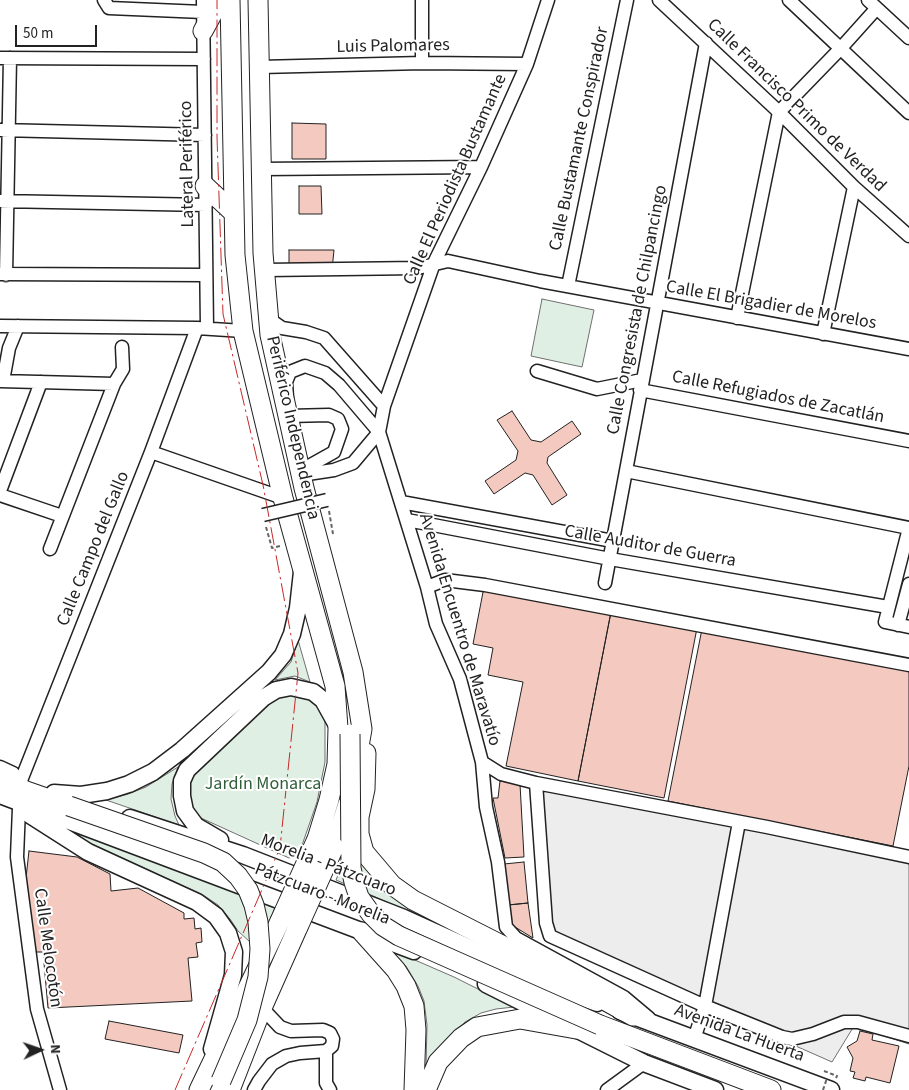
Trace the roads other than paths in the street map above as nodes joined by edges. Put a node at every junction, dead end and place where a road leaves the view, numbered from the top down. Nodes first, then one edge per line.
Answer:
1 (104, 0) edge
2 (220, 0) edge
3 (230, 0) edge
4 (258, 0) edge
5 (422, 0) edge
6 (548, 0) edge
7 (627, 0) edge
8 (659, 0) edge
9 (788, 0) edge
10 (872, 4) edge
11 (203, 6) edge
12 (203, 31) junction
13 (909, 38) edge
14 (706, 43) junction
15 (840, 48) junction
16 (5, 58) edge
17 (204, 60) junction
18 (422, 63) junction
19 (527, 64) junction
20 (260, 67) junction
21 (778, 112) junction
22 (909, 113) edge
23 (4, 130) edge
24 (205, 135) junction
25 (481, 168) junction
26 (261, 169) junction
27 (206, 186) junction
28 (854, 187) junction
29 (4, 201) edge
30 (206, 205) junction
31 (234, 213) junction
32 (909, 236) edge
33 (434, 263) junction
34 (265, 270) junction
35 (3, 274) edge
36 (206, 275) junction
37 (568, 286) junction
38 (656, 303) junction
39 (737, 318) junction
40 (269, 320) junction
41 (0, 326) edge
42 (18, 326) junction
43 (202, 328) junction
44 (243, 331) junction
45 (822, 334) junction
46 (122, 347) dead end
47 (5, 348) edge
48 (909, 349) edge
49 (537, 371) dead end
50 (1, 381) edge
51 (41, 382) junction
52 (114, 384) junction
53 (641, 385) junction
54 (384, 406) junction
55 (288, 416) junction
56 (379, 432) junction
57 (909, 441) edge
58 (270, 450) junction
59 (151, 452) junction
60 (626, 471) junction
61 (301, 473) junction
62 (0, 493) edge
63 (283, 498) junction
64 (327, 500) dead end
65 (400, 502) junction
66 (263, 515) road end
67 (62, 516) junction
68 (407, 520) junction
69 (909, 528) edge
70 (613, 542) junction
71 (50, 549) dead end
72 (906, 553) edge
73 (610, 559) junction
74 (302, 570) junction
75 (605, 583) dead end
76 (909, 584) edge
77 (427, 587) junction
78 (888, 606) junction
79 (903, 626) edge
80 (909, 665) edge
81 (350, 730) junction
82 (482, 762) junction
83 (0, 767) edge
84 (0, 776) edge
85 (20, 783) junction
86 (536, 783) junction
87 (54, 793) junction
88 (0, 796) edge
89 (20, 808) junction
90 (739, 822) junction
91 (243, 855) junction
92 (909, 857) edge
93 (362, 932) junction
94 (705, 1006) junction
95 (262, 1008) junction
96 (634, 1016) junction
97 (659, 1026) junction
98 (576, 1029) junction
99 (909, 1036) edge
100 (694, 1039) junction
101 (326, 1051) junction
102 (644, 1063) junction
103 (829, 1084) edge
104 (214, 1085) edge
105 (60, 1090) edge
106 (254, 1090) edge
107 (330, 1090) edge
108 (414, 1090) edge
109 (426, 1090) edge
110 (607, 1090) edge
111 (715, 1090) edge
112 (771, 1090) edge

1 - 11 street
2 - 12 highway
3 - 31 highway, Periférico Independencia
4 - 20 highway, Periférico Independencia
5 - 18 street
6 - 19 street, Calle El Periodista Bustamante
7 - 37 street, Calle Bustamante Conspirador
8 - 14 street, Calle Francisco Primo de Verdad
9 - 15 street
10 - 13 street
10 - 15 street
11 - 12 street, Lateral Periférico
12 - 17 street, Lateral Periférico
14 - 21 street, Calle Francisco Primo de Verdad
14 - 38 street, Calle Congresista de Chilpancingo
15 - 21 street
15 - 22 street
16 - 17 street
16 - 23 street
17 - 24 street, Lateral Periférico
18 - 19 street, Luis Palomares
18 - 20 street, Luis Palomares
19 - 25 street, Calle El Periodista Bustamante
20 - 26 highway, Periférico Independencia
21 - 28 street, Calle Francisco Primo de Verdad
21 - 39 street
23 - 24 street
23 - 29 street
24 - 27 street, Lateral Periférico
25 - 26 street
25 - 33 street, Calle El Periodista Bustamante
26 - 34 highway, Periférico Independencia
27 - 30 street, Lateral Periférico
27 - 31 highway
28 - 32 street, Calle Francisco Primo de Verdad
28 - 45 street
29 - 30 street
29 - 35 street
30 - 36 street, Lateral Periférico
31 - 44 highway, Periférico Independencia
33 - 34 street
33 - 37 street, Calle El Brigadier de Morelos
33 - 54 street, Calle El Periodista Bustamante
34 - 40 highway, Periférico Independencia
35 - 36 street
36 - 43 street, Lateral Periférico
37 - 38 street, Calle El Brigadier de Morelos
38 - 39 street, Calle El Brigadier de Morelos
38 - 53 street, Calle Congresista de Chilpancingo
39 - 45 street, Calle El Brigadier de Morelos
40 - 54 street
40 - 55 highway, Periférico Independencia
41 - 42 street
42 - 43 street
42 - 47 street
43 - 44 street
43 - 59 street, Calle Campo del Gallo
44 - 58 highway, Periférico Independencia
45 - 48 street, Calle El Brigadier de Morelos
46 - 52 street
47 - 50 street
49 - 53 street
50 - 51 street
51 - 52 street
51 - 62 street
52 - 67 street
53 - 57 street, Calle Refugiados de Zacatlán
53 - 60 street, Calle Congresista de Chilpancingo
54 - 56 street, Calle El Periodista Bustamante
55 - 56 street
55 - 61 highway, Periférico Independencia
55 - 61 street
56 - 61 street
56 - 65 street, Avenida Encuentro de Maravatío
58 - 63 highway, Periférico Independencia
58 - 81 highway
59 - 63 street
59 - 85 street, Calle Campo del Gallo
60 - 69 street
60 - 70 street, Calle Congresista de Chilpancingo
61 - 81 highway, Periférico Independencia
62 - 67 street
63 - 74 highway, Periférico Independencia
64 - 66 street, bridge
65 - 68 street, Avenida Encuentro de Maravatío
65 - 70 street, Calle Auditor de Guerra
67 - 71 street
68 - 73 street, Calle Auditor de Guerra
68 - 77 street, Avenida Encuentro de Maravatío
69 - 72 street
70 - 73 street, Calle Congresista de Chilpancingo
72 - 78 street
73 - 75 street, Calle Congresista de Chilpancingo
73 - 78 street, Calle Auditor de Guerra
74 - 81 highway, Periférico Independencia
74 - 87 main road
76 - 79 street
77 - 80 street
77 - 82 street, Avenida Encuentro de Maravatío
78 - 79 street
81 - 91 main road
81 - 95 highway, Periférico Independencia, bridge
81 - 96 highway
81 - 104 highway, Periférico Independencia, bridge
81 - 112 highway, bridge
82 - 86 street
82 - 97 street, Avenida Encuentro de Maravatío
83 - 85 street
84 - 85 main road, Morelia - Pátzcuaro
84 - 104 highway, bridge
85 - 87 main road, Morelia - Pátzcuaro
86 - 90 street
86 - 94 street
87 - 91 main road, Morelia - Pátzcuaro
88 - 89 main road
88 - 93 main road, Pátzcuaro - Morelia
89 - 104 main road
89 - 105 street, Calle Melocotón
90 - 92 street
90 - 94 street
91 - 96 main road, Morelia - Pátzcuaro
93 - 98 main road, Pátzcuaro - Morelia
93 - 108 highway
94 - 99 street
94 - 100 street
95 - 101 street
95 - 104 highway
96 - 97 main road, Avenida La Huerta
97 - 100 main road, Avenida La Huerta
98 - 102 main road, Pátzcuaro - Morelia
98 - 109 highway
100 - 103 main road, Avenida La Huerta
101 - 106 street
101 - 107 street
102 - 110 street
102 - 111 main road

